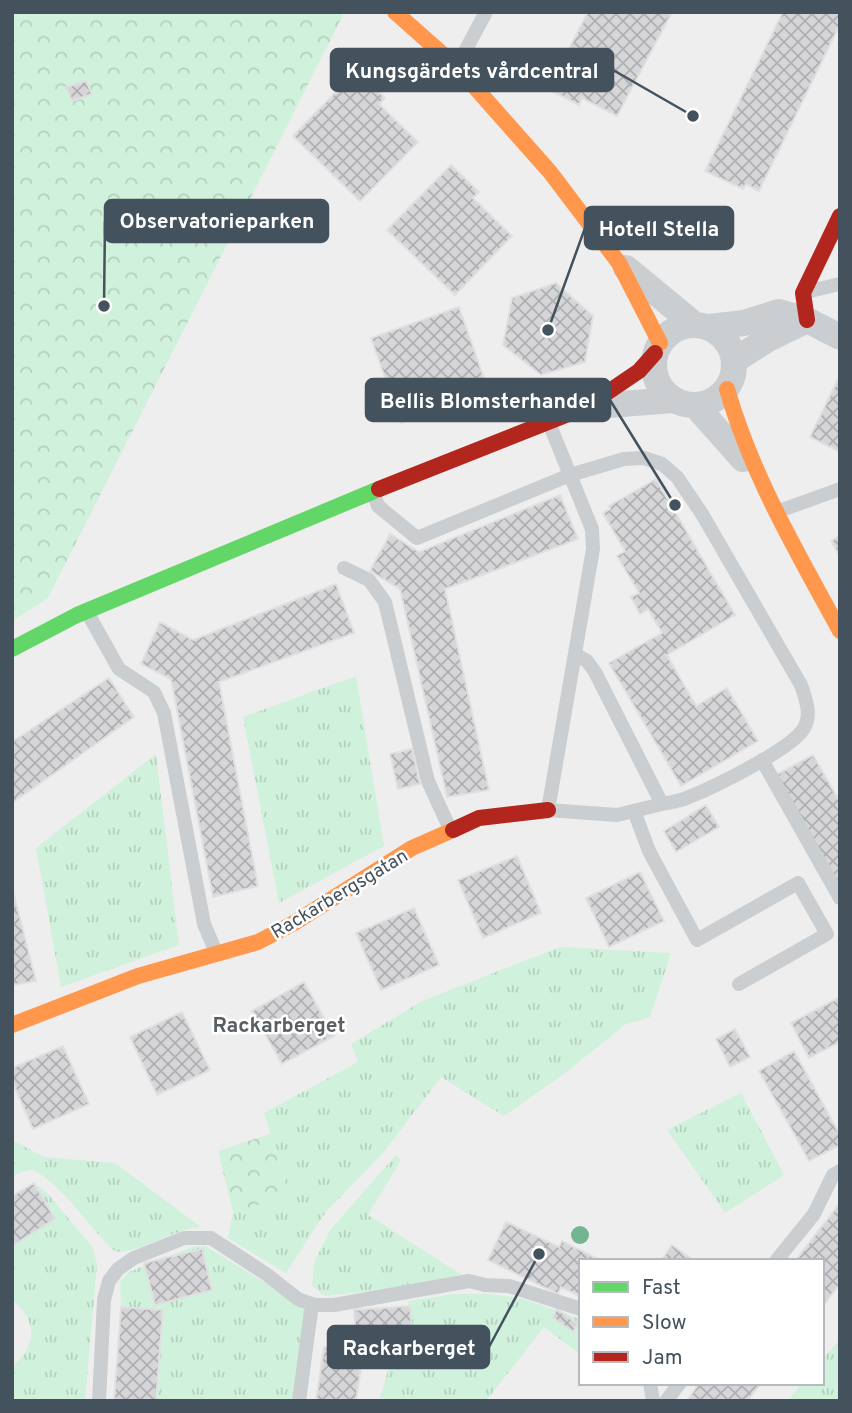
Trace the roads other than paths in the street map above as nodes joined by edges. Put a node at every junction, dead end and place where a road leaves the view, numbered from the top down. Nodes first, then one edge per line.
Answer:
1 (395, 12) edge
2 (486, 12) edge
3 (457, 67) junction
4 (840, 216) edge
5 (619, 263) junction
6 (840, 284) edge
7 (803, 293) junction
8 (807, 320) junction
9 (702, 326) junction
10 (840, 337) edge
11 (658, 348) junction
12 (735, 360) junction
13 (727, 389) junction
14 (685, 403) junction
15 (586, 407) junction
16 (549, 422) junction
17 (570, 475) junction
18 (758, 477) junction
19 (840, 489) edge
20 (373, 491) junction
21 (777, 512) junction
22 (344, 568) dead end
23 (87, 611) junction
24 (52, 612) dead end
25 (840, 631) edge
26 (12, 649) edge
27 (575, 654) junction
28 (762, 760) junction
29 (662, 804) junction
30 (548, 810) junction
31 (634, 811) junction
32 (451, 831) junction
33 (840, 898) edge
34 (833, 932) edge
35 (216, 953) junction
36 (739, 984) dead end
37 (12, 1025) edge
38 (840, 1171) edge
39 (778, 1259) edge
40 (312, 1304) junction
41 (579, 1308) edge
42 (678, 1385) edge
43 (99, 1401) edge
44 (299, 1401) edge
45 (666, 1401) edge

1 - 3 street
2 - 3 lane
3 - 5 street
4 - 7 street
5 - 9 street
5 - 11 street
6 - 7 lane
7 - 8 street
8 - 9 street
8 - 10 street
8 - 12 street
9 - 11 street
9 - 12 street
11 - 14 street
11 - 15 street
12 - 13 street
13 - 14 street
13 - 18 street
14 - 15 street
14 - 18 street
15 - 16 street
16 - 17 lane
16 - 20 street
17 - 20 lane, Rackarbergsgatan
17 - 27 lane
17 - 28 lane, Rackarbergsgatan
18 - 21 street
19 - 21 lane
20 - 23 street
21 - 25 street
22 - 32 lane
23 - 26 street
23 - 35 lane
24 - 26 lane
27 - 29 lane
27 - 30 lane
28 - 29 lane, Rackarbergsgatan
28 - 33 lane
29 - 31 lane, Rackarbergsgatan
30 - 31 lane, Rackarbergsgatan
30 - 32 street, Rackarbergsgatan
31 - 34 lane
32 - 35 street, Rackarbergsgatan
34 - 36 lane
35 - 37 street, Rackarbergsgatan
38 - 39 lane
40 - 41 lane
40 - 43 lane
40 - 44 lane
42 - 45 lane

